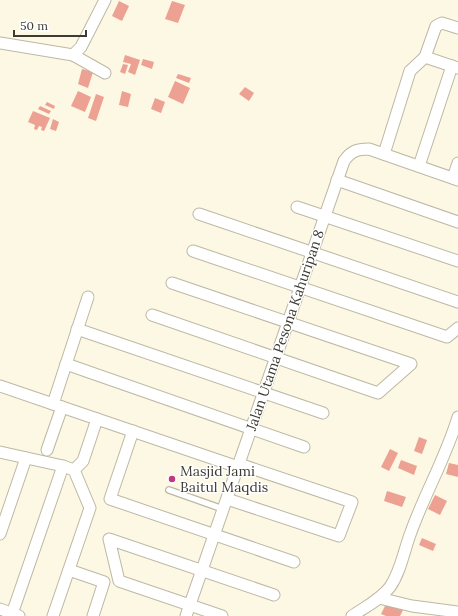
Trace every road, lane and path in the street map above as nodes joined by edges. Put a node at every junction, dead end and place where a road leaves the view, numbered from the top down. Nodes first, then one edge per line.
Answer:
1 (105, 0) edge
2 (458, 28) edge
3 (0, 43) edge
4 (73, 55) junction
5 (426, 57) junction
6 (455, 67) edge
7 (105, 74) dead end
8 (384, 154) junction
9 (458, 163) edge
10 (418, 166) junction
11 (456, 179) edge
12 (337, 180) junction
13 (297, 206) dead end
14 (199, 214) dead end
15 (325, 216) junction
16 (458, 222) edge
17 (193, 251) dead end
18 (312, 252) junction
19 (458, 261) edge
20 (172, 283) dead end
21 (300, 287) junction
22 (88, 297) dead end
23 (458, 302) edge
24 (152, 315) dead end
25 (288, 322) junction
26 (458, 328) edge
27 (78, 329) junction
28 (276, 358) junction
29 (66, 364) junction
30 (0, 386) edge
31 (264, 393) junction
32 (57, 405) junction
33 (323, 413) dead end
34 (458, 417) edge
35 (97, 419) junction
36 (251, 428) junction
37 (133, 431) junction
38 (455, 439) edge
39 (304, 447) dead end
40 (47, 450) dead end
41 (0, 452) edge
42 (26, 458) junction
43 (238, 465) junction
44 (63, 466) junction
45 (74, 470) junction
46 (169, 490) dead end
47 (225, 504) junction
48 (0, 534) edge
49 (214, 535) junction
50 (294, 562) dead end
51 (69, 570) junction
52 (202, 571) junction
53 (274, 595) dead end
54 (379, 598) junction
55 (0, 609) edge
56 (188, 611) edge
57 (458, 612) edge
58 (16, 615) edge
59 (53, 616) edge
60 (93, 616) edge
61 (222, 616) edge
62 (352, 616) edge

1 - 4 street
2 - 5 street
3 - 4 street
4 - 7 street
5 - 6 street
5 - 8 street
6 - 10 street
8 - 10 street, Jalan Utama Pesona Kahuripan 8
8 - 12 street, Jalan Utama Pesona Kahuripan 8
9 - 11 street
10 - 11 street, Jalan Utama Pesona Kahuripan 8
12 - 15 street, Jalan Utama Pesona Kahuripan 8
12 - 16 street
13 - 15 street
14 - 18 street
15 - 18 street, Jalan Utama Pesona Kahuripan 8
15 - 19 street
17 - 21 street
18 - 21 street, Jalan Utama Pesona Kahuripan 8
18 - 23 street
20 - 25 street
21 - 25 street, Jalan Utama Pesona Kahuripan 8
21 - 26 street
22 - 27 street
24 - 28 street
25 - 28 street, Jalan Utama Pesona Kahuripan 8
25 - 28 street
27 - 29 street
27 - 31 street
28 - 31 street, Jalan Utama Pesona Kahuripan 8
29 - 32 street
29 - 36 street
30 - 32 street
31 - 33 street
31 - 36 street, Jalan Utama Pesona Kahuripan 8
32 - 35 street
32 - 40 street
34 - 38 street
35 - 37 street
35 - 45 street
36 - 39 street
36 - 43 street, Jalan Utama Pesona Kahuripan 8
37 - 43 street
37 - 49 street
38 - 54 street
41 - 42 street
42 - 44 street
42 - 48 street
43 - 47 street, Jalan Utama Pesona Kahuripan 8
43 - 47 street
44 - 45 street
44 - 58 street
45 - 51 street
46 - 47 lane
47 - 49 street, Jalan Utama Pesona Kahuripan 8
49 - 50 street
49 - 52 street, Jalan Utama Pesona Kahuripan 8
51 - 59 street
51 - 60 street
52 - 53 street
52 - 56 street, Jalan Utama Pesona Kahuripan 8
52 - 56 street
54 - 57 street
54 - 62 street
55 - 58 street
56 - 61 street

